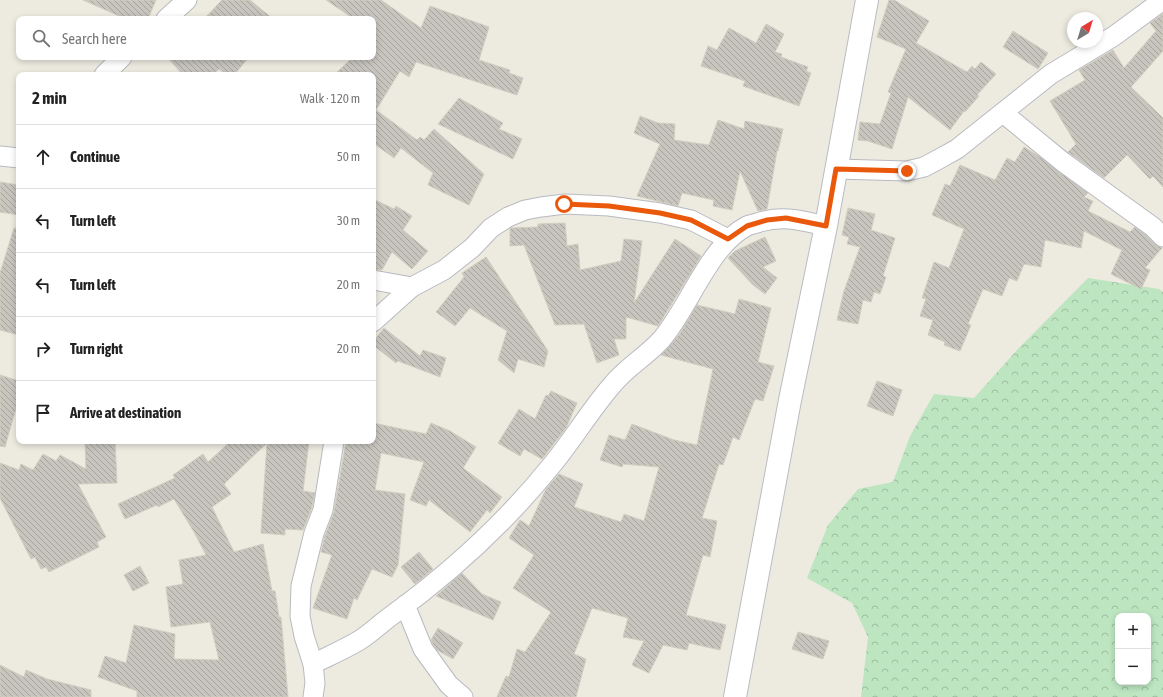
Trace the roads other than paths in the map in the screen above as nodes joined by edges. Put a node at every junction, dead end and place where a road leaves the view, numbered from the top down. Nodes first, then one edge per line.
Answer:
1 (187, 0) edge
2 (867, 0) edge
3 (1163, 0) edge
4 (169, 16) edge
5 (119, 60) edge
6 (107, 72) edge
7 (1003, 113) junction
8 (0, 156) edge
9 (16, 158) edge
10 (836, 169) junction
11 (826, 226) junction
12 (1163, 238) edge
13 (728, 239) junction
14 (376, 281) edge
15 (412, 287) junction
16 (376, 319) edge
17 (334, 444) edge
18 (405, 605) junction
19 (313, 664) junction
20 (314, 697) edge
21 (464, 697) edge
22 (735, 697) edge

1 - 4 street
2 - 10 street
3 - 7 street
5 - 6 street
7 - 10 street
7 - 12 street
8 - 9 street
10 - 11 street
11 - 13 street
11 - 22 street
13 - 15 street
13 - 18 street
14 - 15 street
15 - 16 street
17 - 19 street
18 - 19 street
18 - 21 street
19 - 20 street

